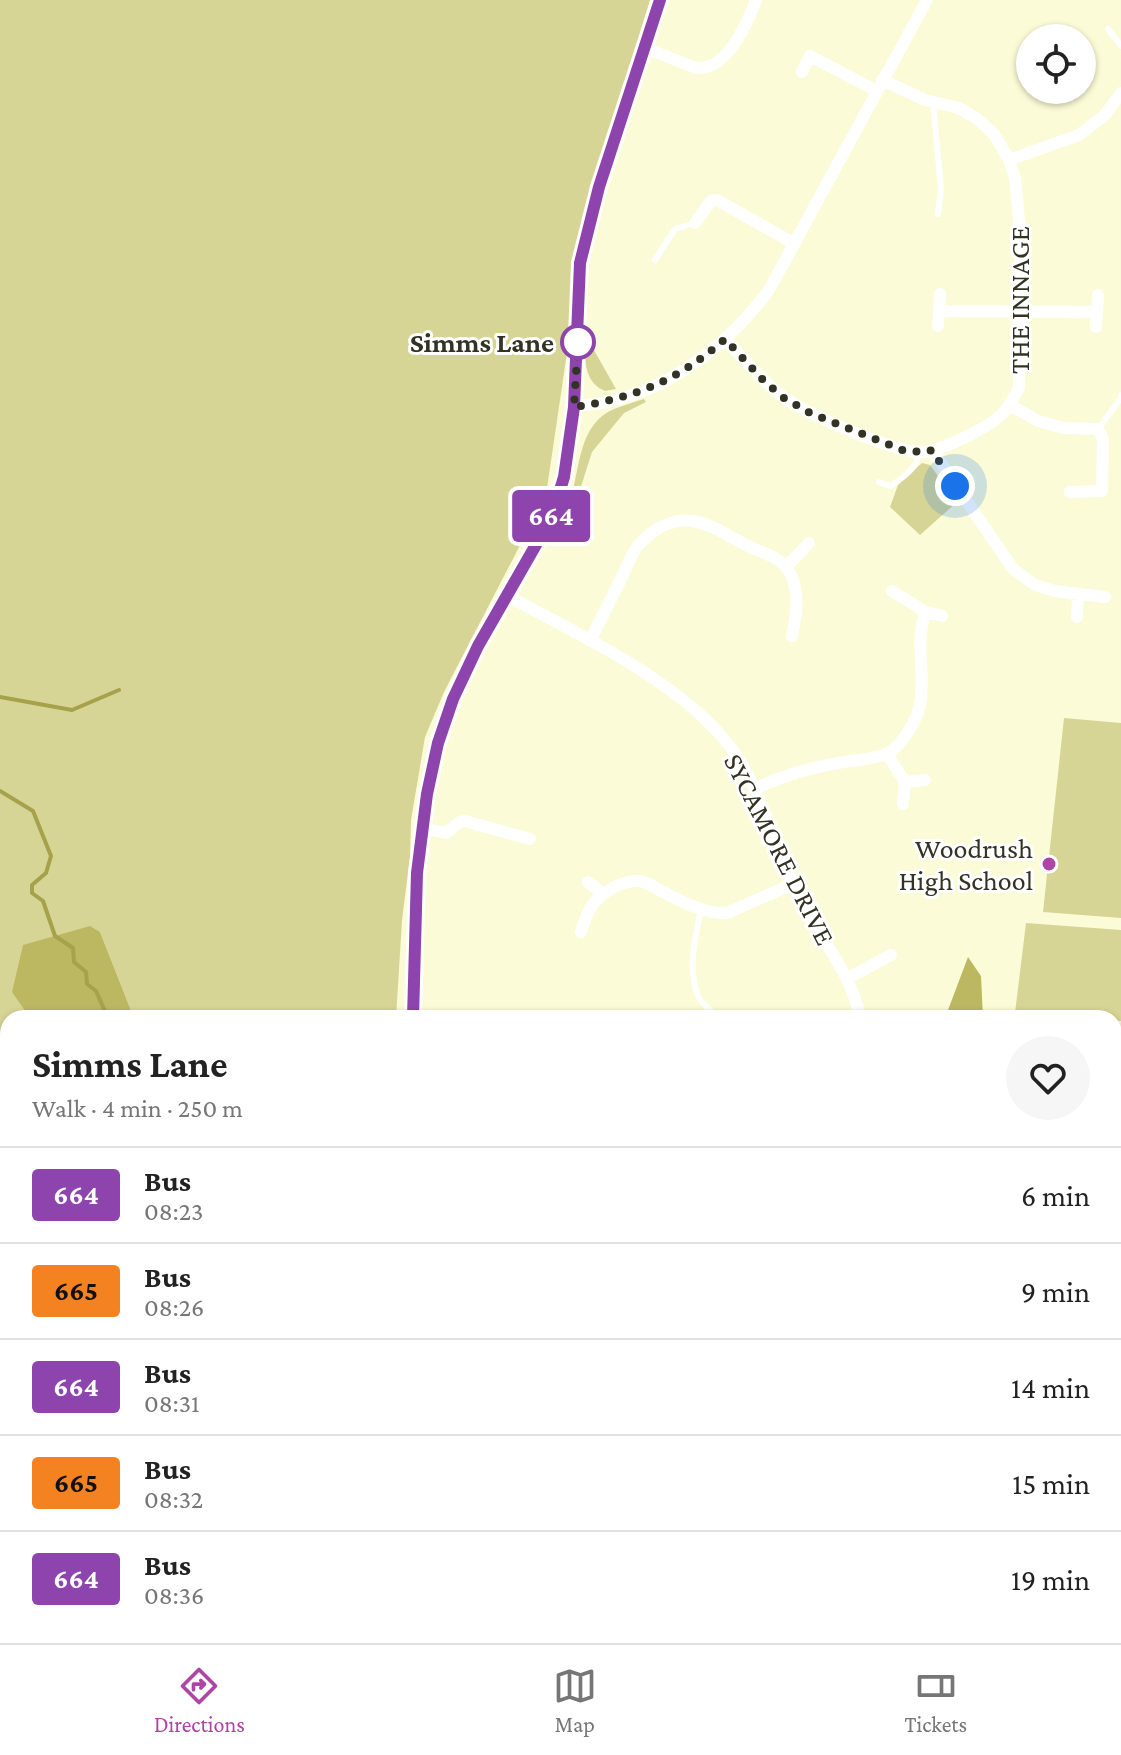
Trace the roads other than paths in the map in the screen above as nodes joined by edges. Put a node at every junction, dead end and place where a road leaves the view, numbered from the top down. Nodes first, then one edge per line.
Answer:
1 (660, 0) edge
2 (756, 0) edge
3 (927, 0) edge
4 (1108, 29) dead end
5 (1121, 46) edge
6 (645, 48) junction
7 (802, 72) dead end
8 (879, 86) junction
9 (1121, 93) edge
10 (933, 102) junction
11 (1009, 160) junction
12 (938, 214) dead end
13 (695, 223) joint
14 (795, 244) junction
15 (655, 260) dead end
16 (940, 294) dead end
17 (1098, 295) dead end
18 (939, 311) junction
19 (1019, 312) junction
20 (1096, 312) junction
21 (938, 326) dead end
22 (1096, 327) dead end
23 (725, 339) junction
24 (1121, 395) edge
25 (1010, 405) junction
26 (574, 407) junction
27 (1098, 429) junction
28 (926, 451) junction
29 (879, 482) dead end
30 (1070, 492) dead end
31 (809, 543) dead end
32 (786, 567) junction
33 (892, 591) dead end
34 (506, 595) junction
35 (1078, 595) junction
36 (1105, 597) dead end
37 (926, 612) junction
38 (942, 616) dead end
39 (1077, 617) dead end
40 (792, 636) dead end
41 (590, 641) junction
42 (887, 754) junction
43 (925, 780) dead end
44 (905, 782) junction
45 (755, 789) junction
46 (903, 804) dead end
47 (423, 828) junction
48 (530, 839) dead end
49 (588, 882) dead end
50 (793, 884) junction
51 (602, 893) junction
52 (701, 910) junction
53 (581, 932) dead end
54 (891, 955) dead end
55 (848, 978) junction
56 (413, 1010) edge
57 (710, 1010) edge
58 (858, 1010) edge

1 - 6 street
2 - 6 street
3 - 8 street
4 - 5 lane
6 - 26 street
7 - 8 street, THE INNAGE
8 - 10 street, THE INNAGE
8 - 14 street
9 - 11 street
10 - 11 street, THE INNAGE
10 - 12 lane
11 - 19 street, THE INNAGE
13 - 14 street
13 - 15 lane
14 - 23 street
16 - 18 street
17 - 20 street
18 - 19 street
18 - 21 street
19 - 20 street
19 - 25 street, THE INNAGE
20 - 22 street
23 - 26 street
23 - 28 street
24 - 27 lane
25 - 27 street
25 - 28 street, THE INNAGE
26 - 34 street
27 - 30 street
28 - 29 lane
28 - 35 street
31 - 32 street
32 - 40 street
32 - 41 street
33 - 37 street
34 - 41 street, SYCAMORE DRIVE
34 - 47 street
35 - 36 street
35 - 39 street
37 - 38 street
37 - 42 street
41 - 45 street, SYCAMORE DRIVE
42 - 44 street
42 - 45 street
43 - 44 street
44 - 46 street
45 - 50 street, SYCAMORE DRIVE
47 - 48 street
47 - 56 street
49 - 51 street
50 - 52 street
50 - 55 street, SYCAMORE DRIVE
51 - 52 street
51 - 53 street
52 - 57 lane
54 - 55 street, SYCAMORE DRIVE
55 - 58 street, SYCAMORE DRIVE

